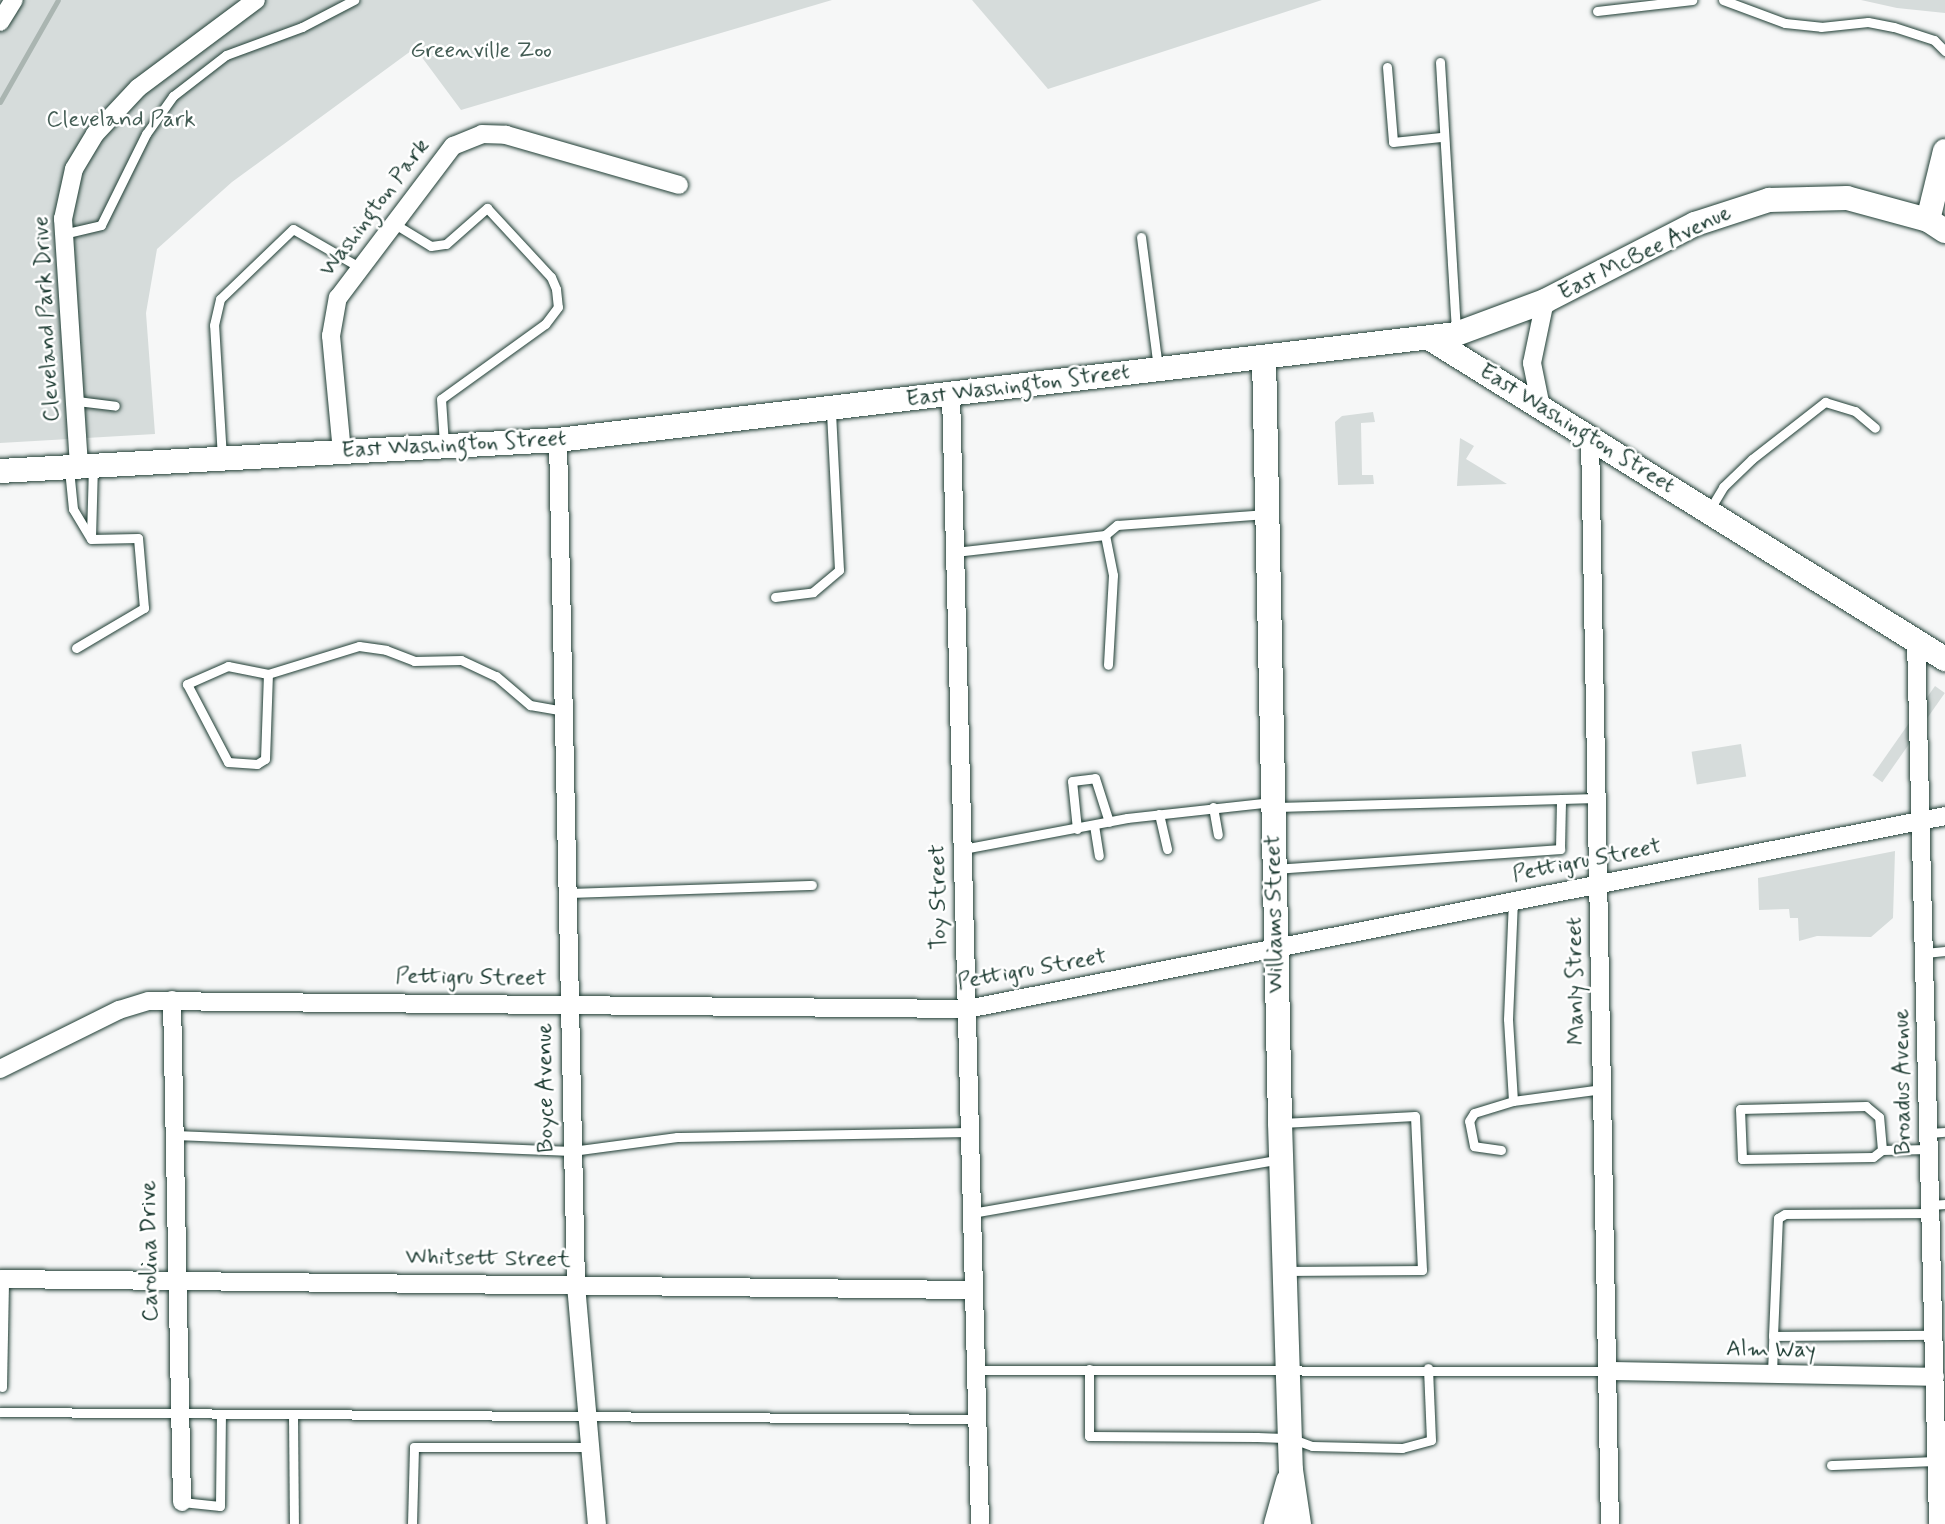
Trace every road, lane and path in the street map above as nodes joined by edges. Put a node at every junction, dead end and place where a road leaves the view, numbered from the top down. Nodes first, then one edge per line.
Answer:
1 (13, 0) edge
2 (256, 0) edge
3 (354, 0) edge
4 (1692, 0) edge
5 (1723, 0) edge
6 (1597, 11) dead end
7 (0, 22) edge
8 (1945, 51) edge
9 (1440, 62) dead end
10 (1387, 67) dead end
11 (1441, 137) junction
12 (1945, 151) edge
13 (679, 186) dead end
14 (393, 223) junction
15 (1936, 225) edge
16 (63, 234) junction
17 (1141, 237) dead end
18 (359, 267) junction
19 (1545, 301) junction
20 (1456, 334) junction
21 (1429, 338) junction
22 (1264, 357) junction
23 (1158, 369) junction
24 (951, 394) junction
25 (77, 401) junction
26 (116, 406) dead end
27 (1541, 407) junction
28 (831, 408) junction
29 (1875, 428) dead end
30 (1590, 437) junction
31 (558, 440) junction
32 (444, 446) junction
33 (342, 452) junction
34 (222, 459) junction
35 (80, 466) junction
36 (0, 471) edge
37 (1709, 510) junction
38 (1269, 514) junction
39 (1105, 535) junction
40 (91, 539) junction
41 (955, 552) junction
42 (775, 597) dead end
43 (1916, 640) junction
44 (76, 649) dead end
45 (1945, 659) edge
46 (1108, 665) dead end
47 (268, 674) junction
48 (563, 711) junction
49 (1597, 798) junction
50 (1561, 800) junction
51 (1272, 804) junction
52 (1213, 807) junction
53 (1159, 814) junction
54 (1945, 816) edge
55 (1921, 820) junction
56 (1109, 822) junction
57 (1094, 825) junction
58 (1077, 829) junction
59 (1218, 835) dead end
60 (963, 849) junction
61 (1167, 849) dead end
62 (1099, 856) dead end
63 (1273, 869) junction
64 (812, 885) dead end
65 (1598, 885) junction
66 (566, 893) junction
67 (1513, 901) junction
68 (1275, 948) junction
69 (1945, 951) edge
70 (1925, 953) junction
71 (172, 1000) junction
72 (569, 1003) junction
73 (967, 1009) junction
74 (0, 1069) edge
75 (1602, 1089) junction
76 (1513, 1101) junction
77 (1280, 1123) junction
78 (969, 1132) junction
79 (173, 1135) junction
80 (1934, 1138) edge
81 (1501, 1150) dead end
82 (1882, 1150) junction
83 (572, 1151) junction
84 (1281, 1159) junction
85 (1936, 1207) edge
86 (972, 1213) junction
87 (1285, 1271) junction
88 (2, 1279) edge
89 (175, 1279) junction
90 (576, 1284) junction
91 (974, 1290) junction
92 (1934, 1335) junction
93 (1773, 1336) junction
94 (1428, 1368) junction
95 (1088, 1369) junction
96 (975, 1370) junction
97 (1288, 1370) junction
98 (1607, 1371) junction
99 (1772, 1374) junction
100 (1940, 1377) edge
101 (2, 1387) dead end
102 (0, 1412) edge
103 (1940, 1412) edge
104 (178, 1414) junction
105 (221, 1414) junction
106 (293, 1414) junction
107 (586, 1415) junction
108 (976, 1419) junction
109 (1290, 1438) junction
110 (589, 1447) junction
111 (1941, 1461) edge
112 (1831, 1465) dead end
113 (1291, 1470) junction
114 (182, 1502) joint
115 (294, 1524) edge
116 (412, 1524) edge
117 (597, 1524) edge
118 (980, 1524) edge
119 (1276, 1524) edge
120 (1298, 1524) edge
121 (1610, 1524) edge
122 (1938, 1524) edge

1 - 7 street
2 - 16 street, Cleveland Park Drive
3 - 16 lane
4 - 6 lane
5 - 8 lane
9 - 11 lane
10 - 11 lane
11 - 20 lane
12 - 15 street
13 - 14 street, Washington Park
14 - 18 street, Washington Park
14 - 32 lane
15 - 19 street, East McBee Avenue
16 - 25 street, Cleveland Park Drive
17 - 23 lane
18 - 33 street, Washington Park
18 - 34 lane
19 - 20 street, East McBee Avenue
19 - 27 street
20 - 21 street, East McBee Avenue
21 - 22 street, East Washington Street
21 - 27 street, East Washington Street
22 - 23 street, East Washington Street
22 - 38 street, Williams Street
23 - 24 street, East Washington Street
24 - 28 street, East Washington Street
24 - 41 street, Toy Street
25 - 26 lane
25 - 35 street, Cleveland Park Drive
27 - 30 street, East Washington Street
28 - 31 street, East Washington Street
28 - 42 lane
29 - 37 lane
30 - 37 street, East Washington Street
30 - 49 street, Manly Street
31 - 32 street, East Washington Street
31 - 48 street, Boyce Avenue
32 - 33 street, East Washington Street
33 - 34 street, East Washington Street
34 - 35 street, East Washington Street
35 - 36 street, East Washington Street
35 - 40 lane
35 - 40 lane
37 - 43 street, East Washington Street
38 - 39 lane
38 - 51 street, Williams Street
39 - 41 lane
39 - 46 lane
40 - 44 lane
41 - 60 street, Toy Street
43 - 45 street, East Washington Street
43 - 55 street, Broadus Avenue
47 - 47 lane
47 - 48 lane
48 - 66 street, Boyce Avenue
49 - 50 lane
49 - 65 street, Manly Street
50 - 51 lane
50 - 63 lane
51 - 52 lane
51 - 63 street, Williams Street
52 - 53 lane
52 - 59 lane
53 - 56 lane
53 - 61 lane
54 - 55 street, Pettigru Street
55 - 65 street, Pettigru Street
55 - 70 street, Broadus Avenue
56 - 57 lane
56 - 58 lane
57 - 58 lane
57 - 62 lane
58 - 60 lane
60 - 73 street, Toy Street
63 - 68 street, Williams Street
64 - 66 lane
65 - 67 street, Pettigru Street
65 - 75 street, Manly Street
66 - 72 street, Boyce Avenue
67 - 68 street, Pettigru Street
67 - 76 lane
68 - 73 street, Pettigru Street
68 - 77 street, Williams Street
69 - 70 lane
70 - 80 street, Broadus Avenue
71 - 72 street, Pettigru Street
71 - 74 street, Pettigru Street
71 - 79 street, Carolina Drive
72 - 73 street, Pettigru Street
72 - 83 street, Boyce Avenue
73 - 78 street, Toy Street
75 - 76 lane
75 - 98 street, Manly Street
76 - 81 lane
77 - 84 street, Williams Street
77 - 87 lane
78 - 83 lane
78 - 86 street, Toy Street
79 - 83 lane
79 - 89 street, Carolina Drive
80 - 82 lane
80 - 85 street, Broadus Avenue
82 - 82 lane
83 - 90 street, Boyce Avenue
84 - 86 lane
84 - 87 street, Williams Street
85 - 92 street, Broadus Avenue
85 - 93 lane
86 - 91 street, Toy Street
87 - 97 street, Williams Street
88 - 89 street, Whitsett Street
88 - 101 lane
89 - 90 street, Whitsett Street
89 - 104 street, Carolina Drive
90 - 91 street, Whitsett Street
90 - 107 street, Boyce Avenue
91 - 96 street, Toy Street
92 - 93 lane
92 - 100 street, Broadus Avenue
93 - 99 lane
94 - 97 lane
94 - 98 lane
94 - 109 lane
95 - 96 lane
95 - 97 lane
95 - 109 lane
96 - 108 street, Toy Street
97 - 109 street, Williams Street
98 - 99 street, Alm Way
98 - 121 street, Manly Street
99 - 100 street, Alm Way
100 - 103 street, Broadus Avenue
102 - 104 lane
103 - 111 street, Broadus Avenue
104 - 105 lane
104 - 114 street, Carolina Drive
105 - 106 lane
105 - 114 lane
106 - 107 lane
106 - 115 lane
107 - 108 lane
107 - 110 street, Boyce Avenue
108 - 118 street, Toy Street
109 - 113 street, Williams Street
110 - 116 lane
110 - 117 street, Boyce Avenue
111 - 112 lane
111 - 122 street, Broadus Avenue
113 - 119 street, Williams Street
113 - 120 street, Williams Street

